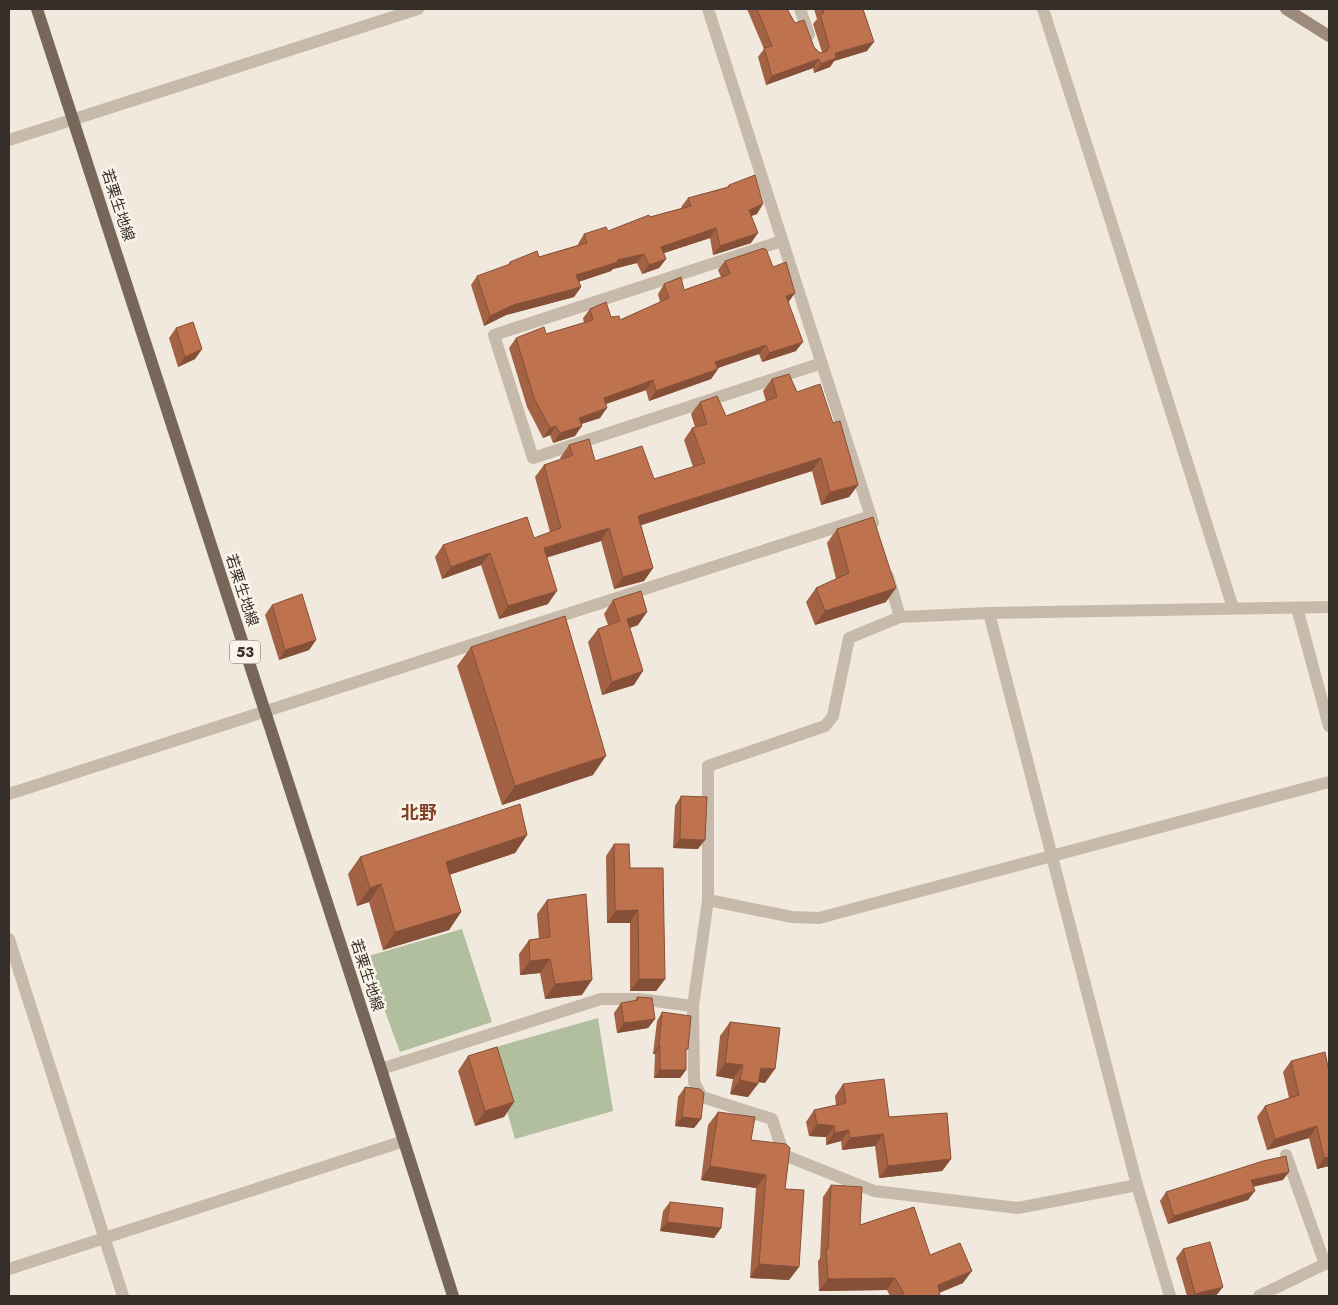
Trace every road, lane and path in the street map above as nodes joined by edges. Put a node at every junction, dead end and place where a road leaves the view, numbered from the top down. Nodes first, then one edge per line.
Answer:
1 (37, 9) edge
2 (418, 9) edge
3 (708, 9) edge
4 (800, 9) edge
5 (1042, 9) edge
6 (1286, 9) edge
7 (1329, 36) edge
8 (812, 45) edge
9 (73, 120) junction
10 (9, 140) edge
11 (782, 241) junction
12 (822, 363) junction
13 (871, 516) junction
14 (876, 535) edge
15 (884, 562) edge
16 (1329, 606) edge
17 (1233, 608) junction
18 (1297, 608) junction
19 (989, 613) junction
20 (900, 617) junction
21 (264, 711) junction
22 (1329, 726) edge
23 (1329, 782) edge
24 (9, 794) edge
25 (1052, 855) junction
26 (708, 900) junction
27 (9, 939) edge
28 (693, 1006) junction
29 (381, 1069) junction
30 (404, 1141) junction
31 (1286, 1155) edge
32 (1137, 1185) junction
33 (104, 1238) junction
34 (1327, 1263) edge
35 (9, 1268) edge
36 (123, 1296) edge
37 (453, 1296) edge
38 (1170, 1296) edge
39 (1259, 1296) edge

1 - 9 main road, 若栗生地線 / 53
2 - 9 street
3 - 11 street
4 - 8 street
5 - 17 street
6 - 7 main road
9 - 10 street
9 - 21 main road, 若栗生地線 / 53
11 - 12 street
11 - 12 street
12 - 13 street
13 - 14 street
13 - 21 street
15 - 20 street
16 - 18 street
17 - 18 street
17 - 19 street
18 - 22 street
19 - 20 street
19 - 25 street
20 - 26 street
21 - 24 street
21 - 29 main road, 若栗生地線 / 53
23 - 25 street
25 - 26 street
25 - 32 street
26 - 28 street
27 - 33 street
28 - 29 street
28 - 32 street
29 - 30 main road, 若栗生地線 / 53
30 - 33 street
30 - 37 main road, 若栗生地線 / 53
31 - 34 street
32 - 38 street
33 - 35 street
33 - 36 street
34 - 39 street

